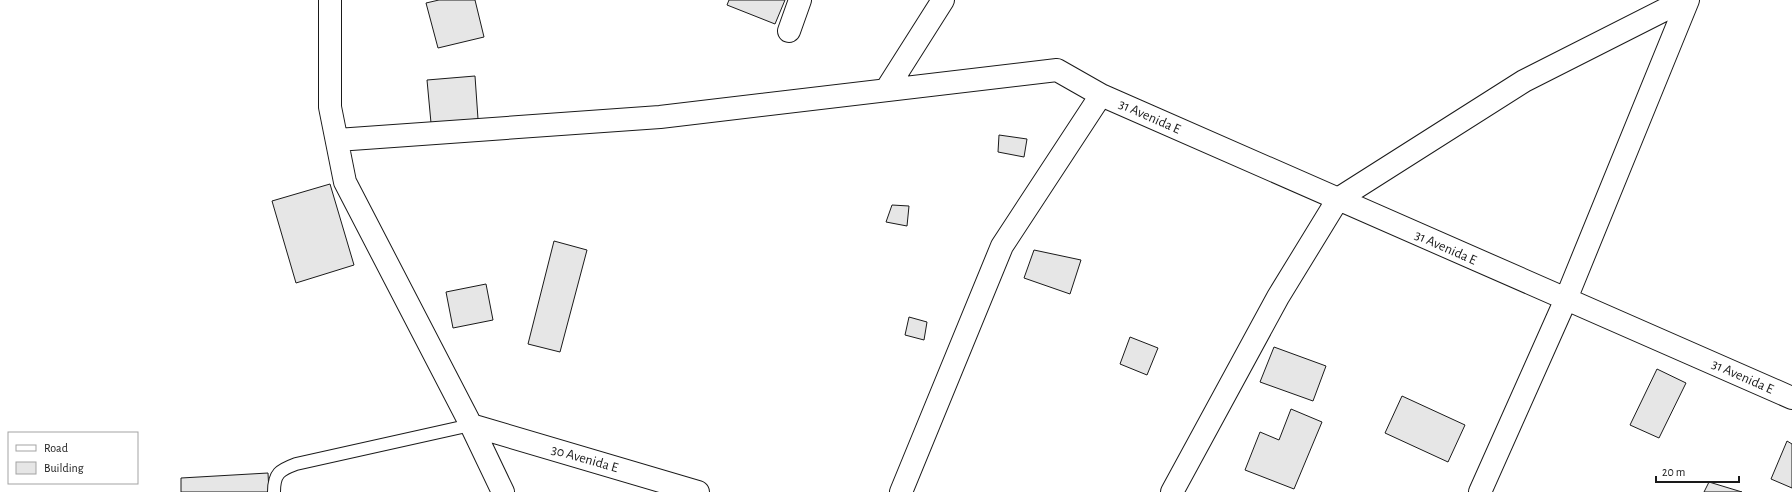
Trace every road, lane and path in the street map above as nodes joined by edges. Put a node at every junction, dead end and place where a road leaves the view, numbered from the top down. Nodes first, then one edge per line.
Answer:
1 (330, 0) edge
2 (800, 0) edge
3 (943, 0) edge
4 (1684, 0) edge
5 (1688, 0) edge
6 (789, 31) dead end
7 (886, 90) junction
8 (1101, 95) junction
9 (337, 140) junction
10 (1338, 199) junction
11 (1566, 299) junction
12 (1792, 398) edge
13 (471, 425) junction
14 (274, 492) edge
15 (503, 492) edge
16 (698, 492) edge
17 (901, 492) edge
18 (1172, 492) edge
19 (1480, 492) edge

1 - 9 street
2 - 6 street
3 - 7 street
4 - 10 street
5 - 11 street
7 - 8 street, 31 Avenida E
7 - 9 street, 31 Avenida E
8 - 10 street, 31 Avenida E
8 - 17 street
9 - 13 street
10 - 11 street, 31 Avenida E
10 - 18 street
11 - 12 street, 31 Avenida E
11 - 19 street
13 - 14 lane
13 - 15 street
13 - 16 street, 30 Avenida E

